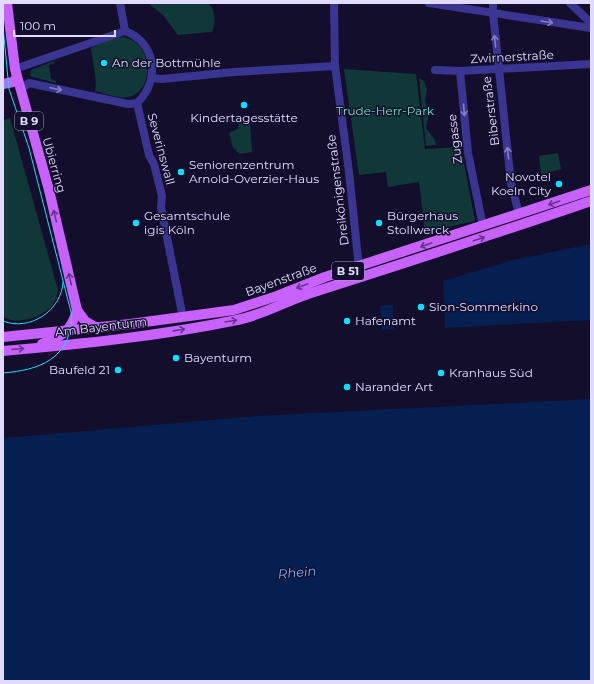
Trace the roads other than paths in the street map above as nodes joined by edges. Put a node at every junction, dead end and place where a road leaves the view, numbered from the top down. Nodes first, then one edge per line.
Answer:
1 (7, 3) edge
2 (120, 3) edge
3 (334, 3) edge
4 (429, 3) edge
5 (493, 3) edge
6 (570, 3) edge
7 (493, 13) junction
8 (591, 23) edge
9 (591, 28) edge
10 (124, 30) junction
11 (591, 64) edge
12 (334, 66) junction
13 (435, 70) dead end
14 (498, 70) junction
15 (460, 71) junction
16 (16, 73) junction
17 (152, 78) junction
18 (3, 84) edge
19 (20, 90) junction
20 (137, 103) junction
21 (591, 190) edge
22 (591, 201) edge
23 (519, 214) junction
24 (483, 226) junction
25 (359, 268) junction
26 (362, 278) junction
27 (77, 310) junction
28 (183, 318) junction
29 (156, 321) junction
30 (201, 326) joint
31 (97, 328) junction
32 (67, 330) junction
33 (158, 333) junction
34 (3, 337) edge
35 (97, 341) junction
36 (33, 348) junction
37 (3, 351) edge

1 - 16 main road, Ubierring / B 9
2 - 10 street
3 - 12 street, Dreikönigenstraße
4 - 7 street
5 - 7 street, Biberstraße
6 - 8 street
7 -> 9 street
14 -> 7 street, Biberstraße
10 - 16 street
10 - 17 street, Severinswall
11 - 14 street, Zwirnerstraße
12 - 17 street
12 - 25 street, Dreikönigenstraße
13 - 15 street, Zwirnerstraße
14 - 15 street, Zwirnerstraße
23 -> 14 street, Biberstraße
15 -> 24 street, Zugasse
16 - 18 main road
16 - 19 main road, Ubierring / B 9
17 - 20 street, Severinswall
19 -> 20 street
27 -> 19 main road, Ubierring / B 9
20 - 28 street, Severinswall
21 -> 23 main road, Bayenstraße / B 51
26 -> 22 main road, Bayenstraße / B 51
23 - 24 main road, Bayenstraße / B 51
24 -> 25 main road, Bayenstraße / B 51
25 - 26 street, Dreikönigenstraße
25 -> 28 main road, Bayenstraße / B 51
30 -> 26 main road, Bayenstraße / B 51
27 - 31 main road
27 - 32 main road
28 - 29 main road, Am Bayenturm / B 51
29 - 31 main road, Am Bayenturm / B 51
29 - 33 main road
33 -> 30 main road, Am Bayenturm / B 51
31 - 32 main road, Am Bayenturm / B 51
31 - 35 main road
32 - 34 main road, Am Bayenturm / B 51
32 - 36 main road
33 - 35 main road, Am Bayenturm / B 51
35 - 36 main road, Am Bayenturm / B 51
37 -> 36 main road, Am Bayenturm

